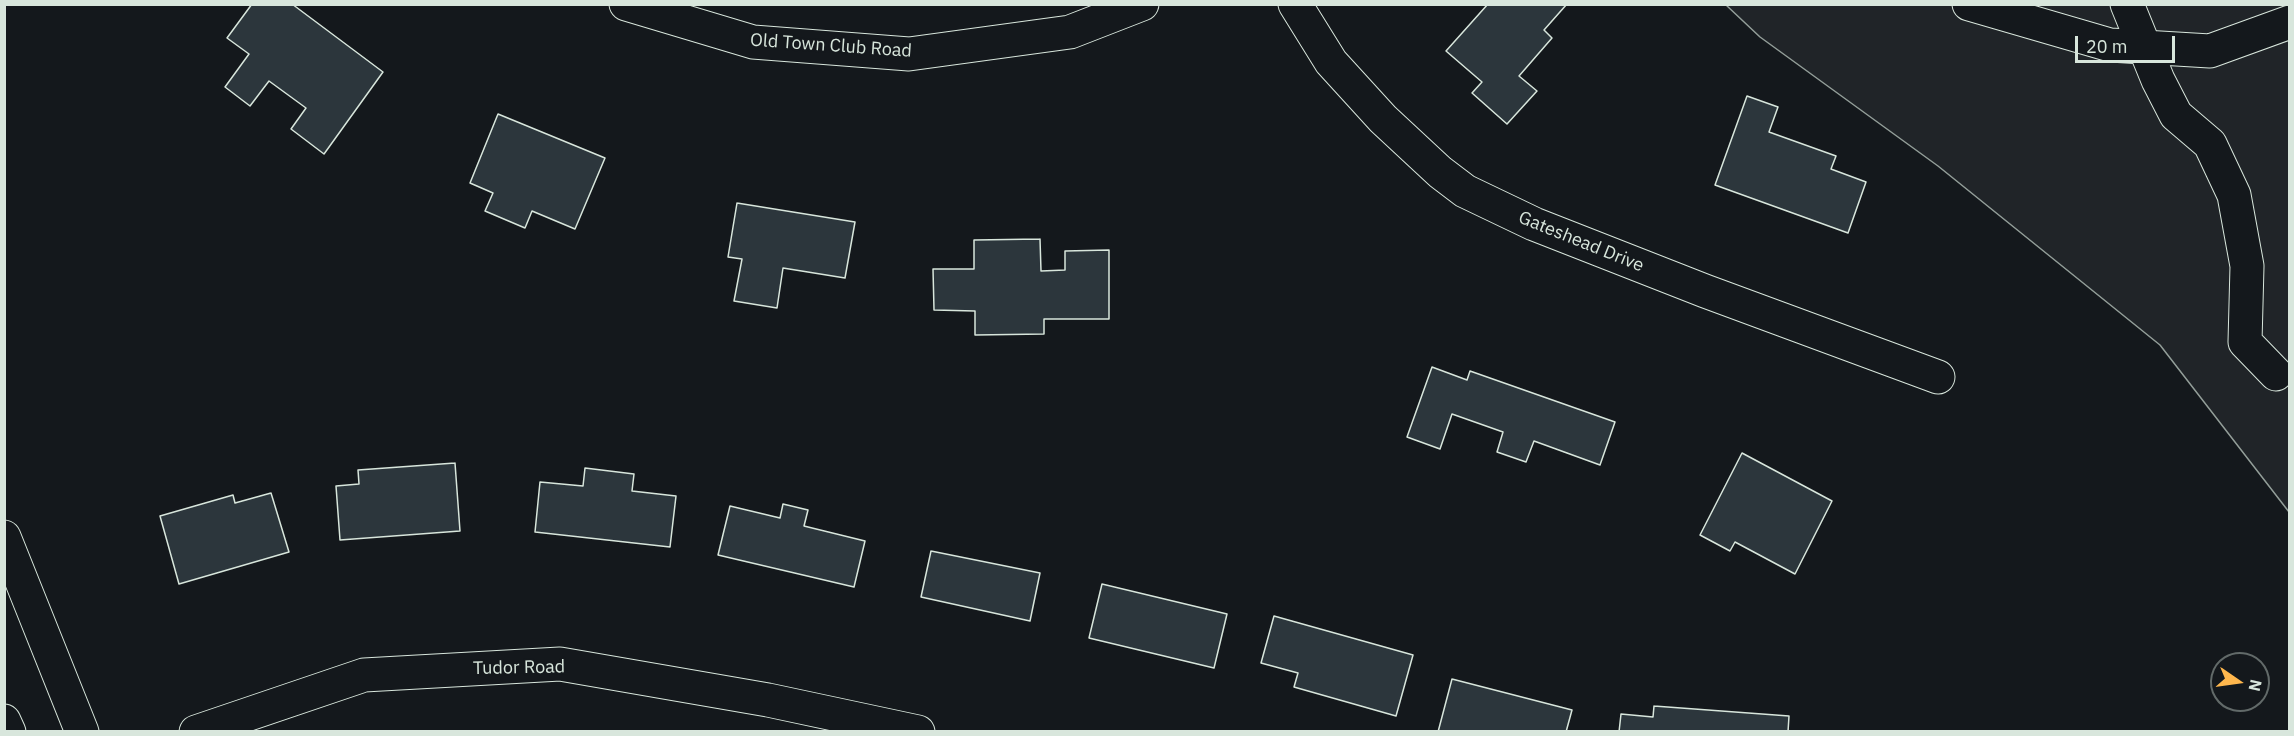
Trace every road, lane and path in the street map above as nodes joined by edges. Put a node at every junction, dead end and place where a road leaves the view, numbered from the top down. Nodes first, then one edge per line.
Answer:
1 (626, 4) edge
2 (1142, 4) edge
3 (1295, 4) edge
4 (1969, 4) edge
5 (2127, 4) edge
6 (2289, 22) edge
7 (2146, 47) junction
8 (2276, 374) dead end
9 (1938, 377) dead end
10 (4, 537) edge
11 (4, 721) edge
12 (9, 732) edge
13 (82, 732) edge
14 (196, 732) edge
15 (918, 732) edge

1 - 2 street, Old Town Club Road
3 - 9 street, Gateshead Drive
4 - 7 street
5 - 7 street
6 - 7 street
7 - 8 street
10 - 13 street
11 - 12 street
14 - 15 street, Tudor Road

